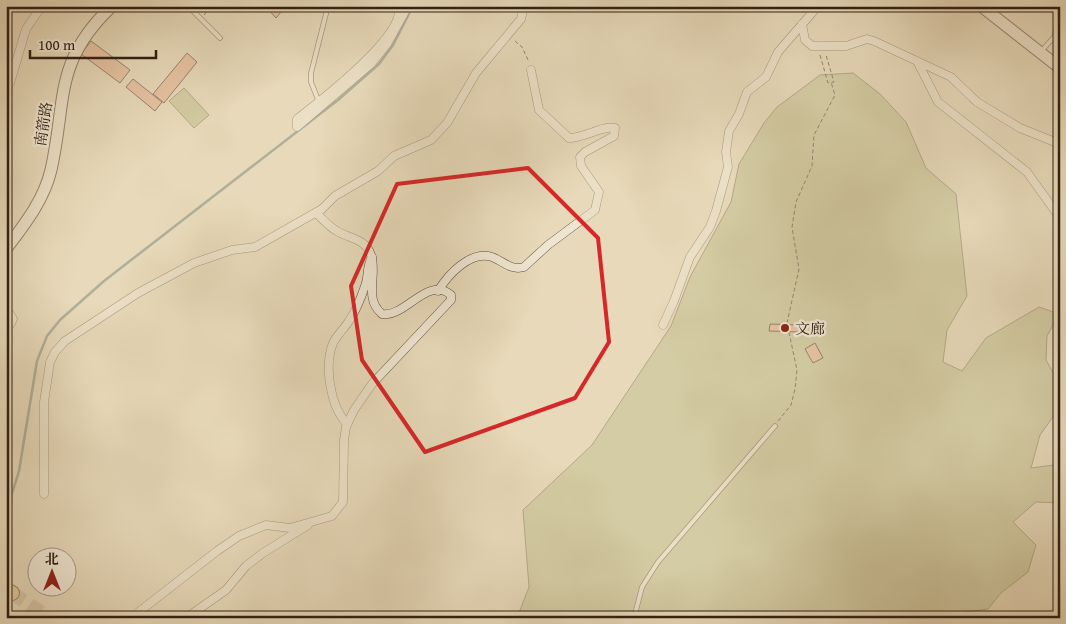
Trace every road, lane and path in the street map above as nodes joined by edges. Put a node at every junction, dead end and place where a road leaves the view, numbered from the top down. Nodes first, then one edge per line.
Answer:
1 (42, 6) edge
2 (112, 6) edge
3 (188, 6) edge
4 (212, 6) edge
5 (328, 6) edge
6 (399, 6) edge
7 (408, 6) edge
8 (524, 6) edge
9 (818, 6) edge
10 (980, 6) edge
11 (991, 6) edge
12 (201, 19) junction
13 (1060, 21) edge
14 (802, 24) junction
15 (507, 34) junction
16 (220, 38) dead end
17 (1044, 48) junction
18 (825, 51) dead end
19 (819, 52) dead end
20 (1060, 60) edge
21 (918, 63) junction
22 (1060, 68) edge
23 (531, 70) joint
24 (831, 82) junction
25 (6, 87) edge
26 (319, 102) junction
27 (1060, 144) edge
28 (316, 213) junction
29 (1060, 218) edge
30 (6, 249) edge
31 (372, 257) junction
32 (438, 291) junction
33 (6, 308) edge
34 (663, 325) dead end
35 (6, 332) edge
36 (348, 424) junction
37 (775, 426) joint
38 (44, 494) dead end
39 (321, 518) junction
40 (131, 618) edge
41 (186, 618) edge
42 (634, 618) edge

1 - 25 street
2 - 30 street, 南箭路
3 - 12 lane
4 - 12 path
5 - 26 lane
6 - 26 street
7 - 26 street
8 - 15 street
9 - 14 street
10 - 22 street
11 - 17 street
12 - 16 lane
13 - 17 lane
14 - 21 street
14 - 34 street
15 - 23 path
15 - 28 street
17 - 20 street
18 - 24 path
19 - 24 path
21 - 27 street
21 - 29 street
23 - 32 street
24 - 37 path
28 - 31 street
28 - 38 street
31 - 32 street
31 - 36 street
32 - 36 street
33 - 35 street
36 - 39 street
37 - 42 lane
39 - 40 street
39 - 41 street

